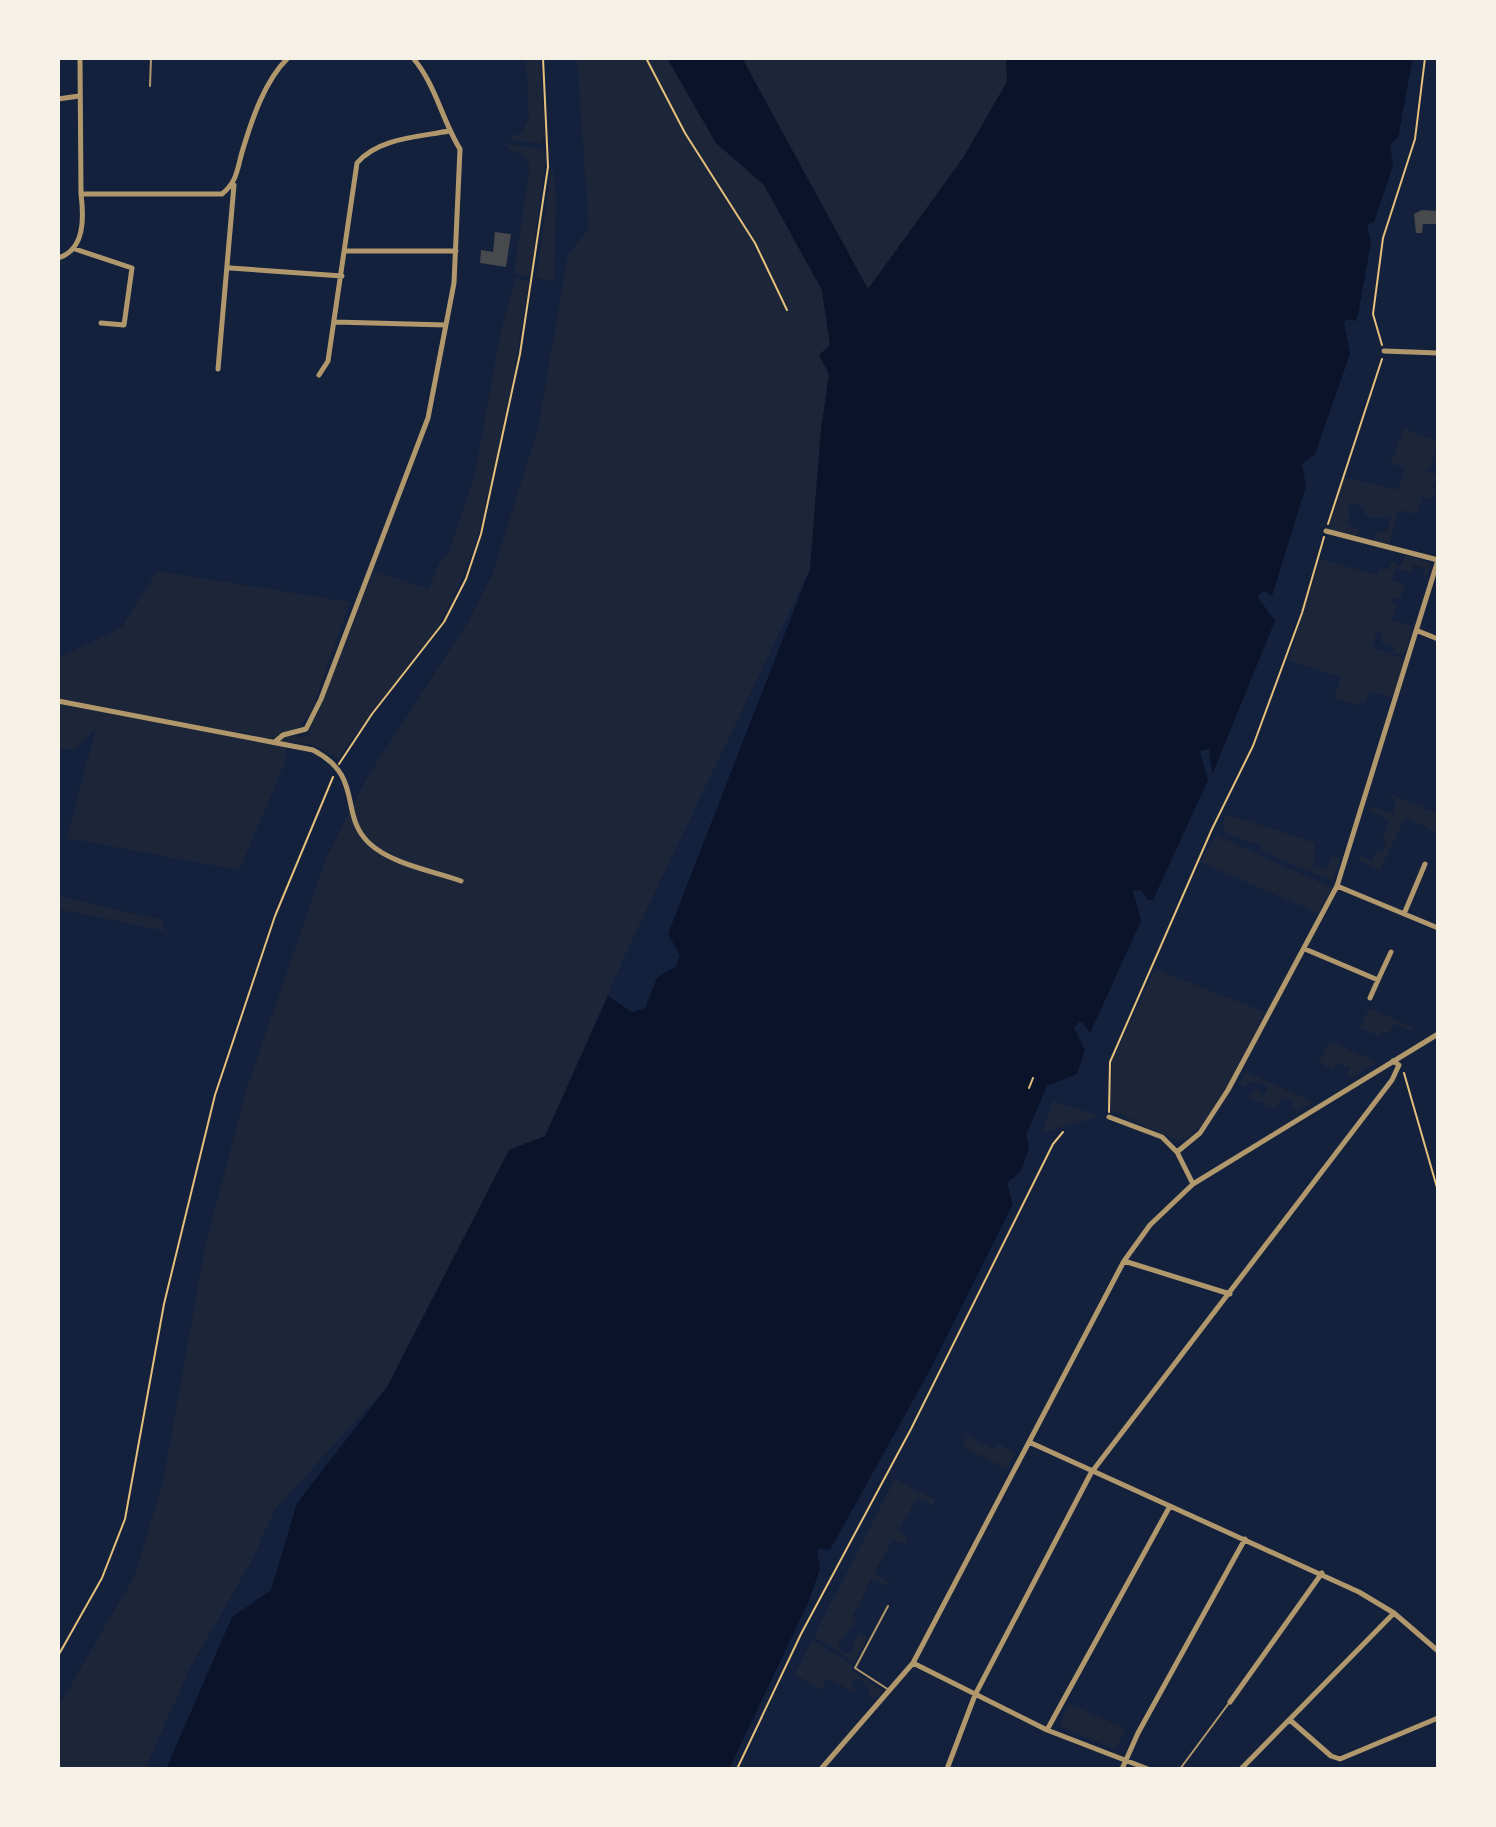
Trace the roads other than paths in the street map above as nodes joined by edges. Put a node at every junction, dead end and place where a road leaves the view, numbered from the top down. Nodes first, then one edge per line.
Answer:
1 (80, 58) edge
2 (151, 58) edge
3 (288, 58) edge
4 (413, 58) edge
5 (150, 86) dead end
6 (79, 96) junction
7 (58, 99) edge
8 (449, 131) junction
9 (234, 184) junction
10 (81, 194) junction
11 (75, 249) junction
12 (344, 251) junction
13 (456, 251) junction
14 (58, 258) edge
15 (230, 268) junction
16 (342, 276) junction
17 (335, 322) junction
18 (101, 323) dead end
19 (446, 325) junction
20 (1384, 351) road end
21 (1438, 353) edge
22 (218, 369) dead end
23 (319, 375) dead end
24 (1326, 531) road end
25 (1438, 560) edge
26 (1418, 631) junction
27 (1438, 639) edge
28 (58, 701) edge
29 (275, 742) junction
30 (1425, 864) dead end
31 (461, 881) dead end
32 (1337, 886) junction
33 (1404, 914) junction
34 (1438, 928) edge
35 (1305, 949) junction
36 (1391, 952) dead end
37 (1378, 980) junction
38 (1370, 998) dead end
39 (1438, 1034) edge
40 (1393, 1061) junction
41 (1109, 1117) road end
42 (1177, 1152) junction
43 (1193, 1184) junction
44 (1124, 1261) junction
45 (1231, 1295) junction
46 (1029, 1442) junction
47 (1091, 1473) junction
48 (1170, 1506) junction
49 (1245, 1539) junction
50 (1322, 1573) junction
51 (888, 1606) dead end
52 (1394, 1613) junction
53 (1438, 1651) edge
54 (913, 1663) junction
55 (890, 1691) junction
56 (975, 1695) junction
57 (1230, 1702) joint
58 (1438, 1718) edge
59 (1290, 1720) junction
60 (1047, 1730) junction
61 (1124, 1761) junction
62 (821, 1769) edge
63 (947, 1769) edge
64 (1122, 1769) edge
65 (1148, 1769) edge
66 (1180, 1769) edge
67 (1241, 1769) edge

1 - 6 street
2 - 5 lane
3 - 9 street
4 - 8 street
6 - 7 street
6 - 10 street
8 - 12 street
8 - 13 street
9 - 10 street
9 - 15 street
10 - 11 street
11 - 14 street
11 - 18 street
12 - 13 street
12 - 16 street
13 - 19 street
15 - 16 street
15 - 22 street
16 - 17 street
17 - 19 street
17 - 23 street
19 - 29 street
20 - 21 street
24 - 25 street
25 - 26 street
26 - 27 street
26 - 32 street
28 - 29 street
29 - 31 street
30 - 33 street
32 - 33 street
32 - 35 street
33 - 34 street
35 - 37 street
35 - 42 street
36 - 37 street
37 - 38 street
39 - 40 street
40 - 43 street
40 - 45 street
41 - 42 street
42 - 43 street
43 - 44 street
44 - 45 street
44 - 46 street
45 - 47 street
46 - 47 street
46 - 54 street
47 - 48 street
47 - 56 street
48 - 49 street
48 - 60 street
49 - 50 street
49 - 61 street
50 - 52 street
50 - 57 street
51 - 55 lane
52 - 53 street
52 - 59 street
54 - 55 street
54 - 56 street
55 - 62 street
56 - 60 street
56 - 63 street
57 - 66 lane
58 - 59 street
59 - 67 street
60 - 61 street
61 - 64 street
61 - 65 street

